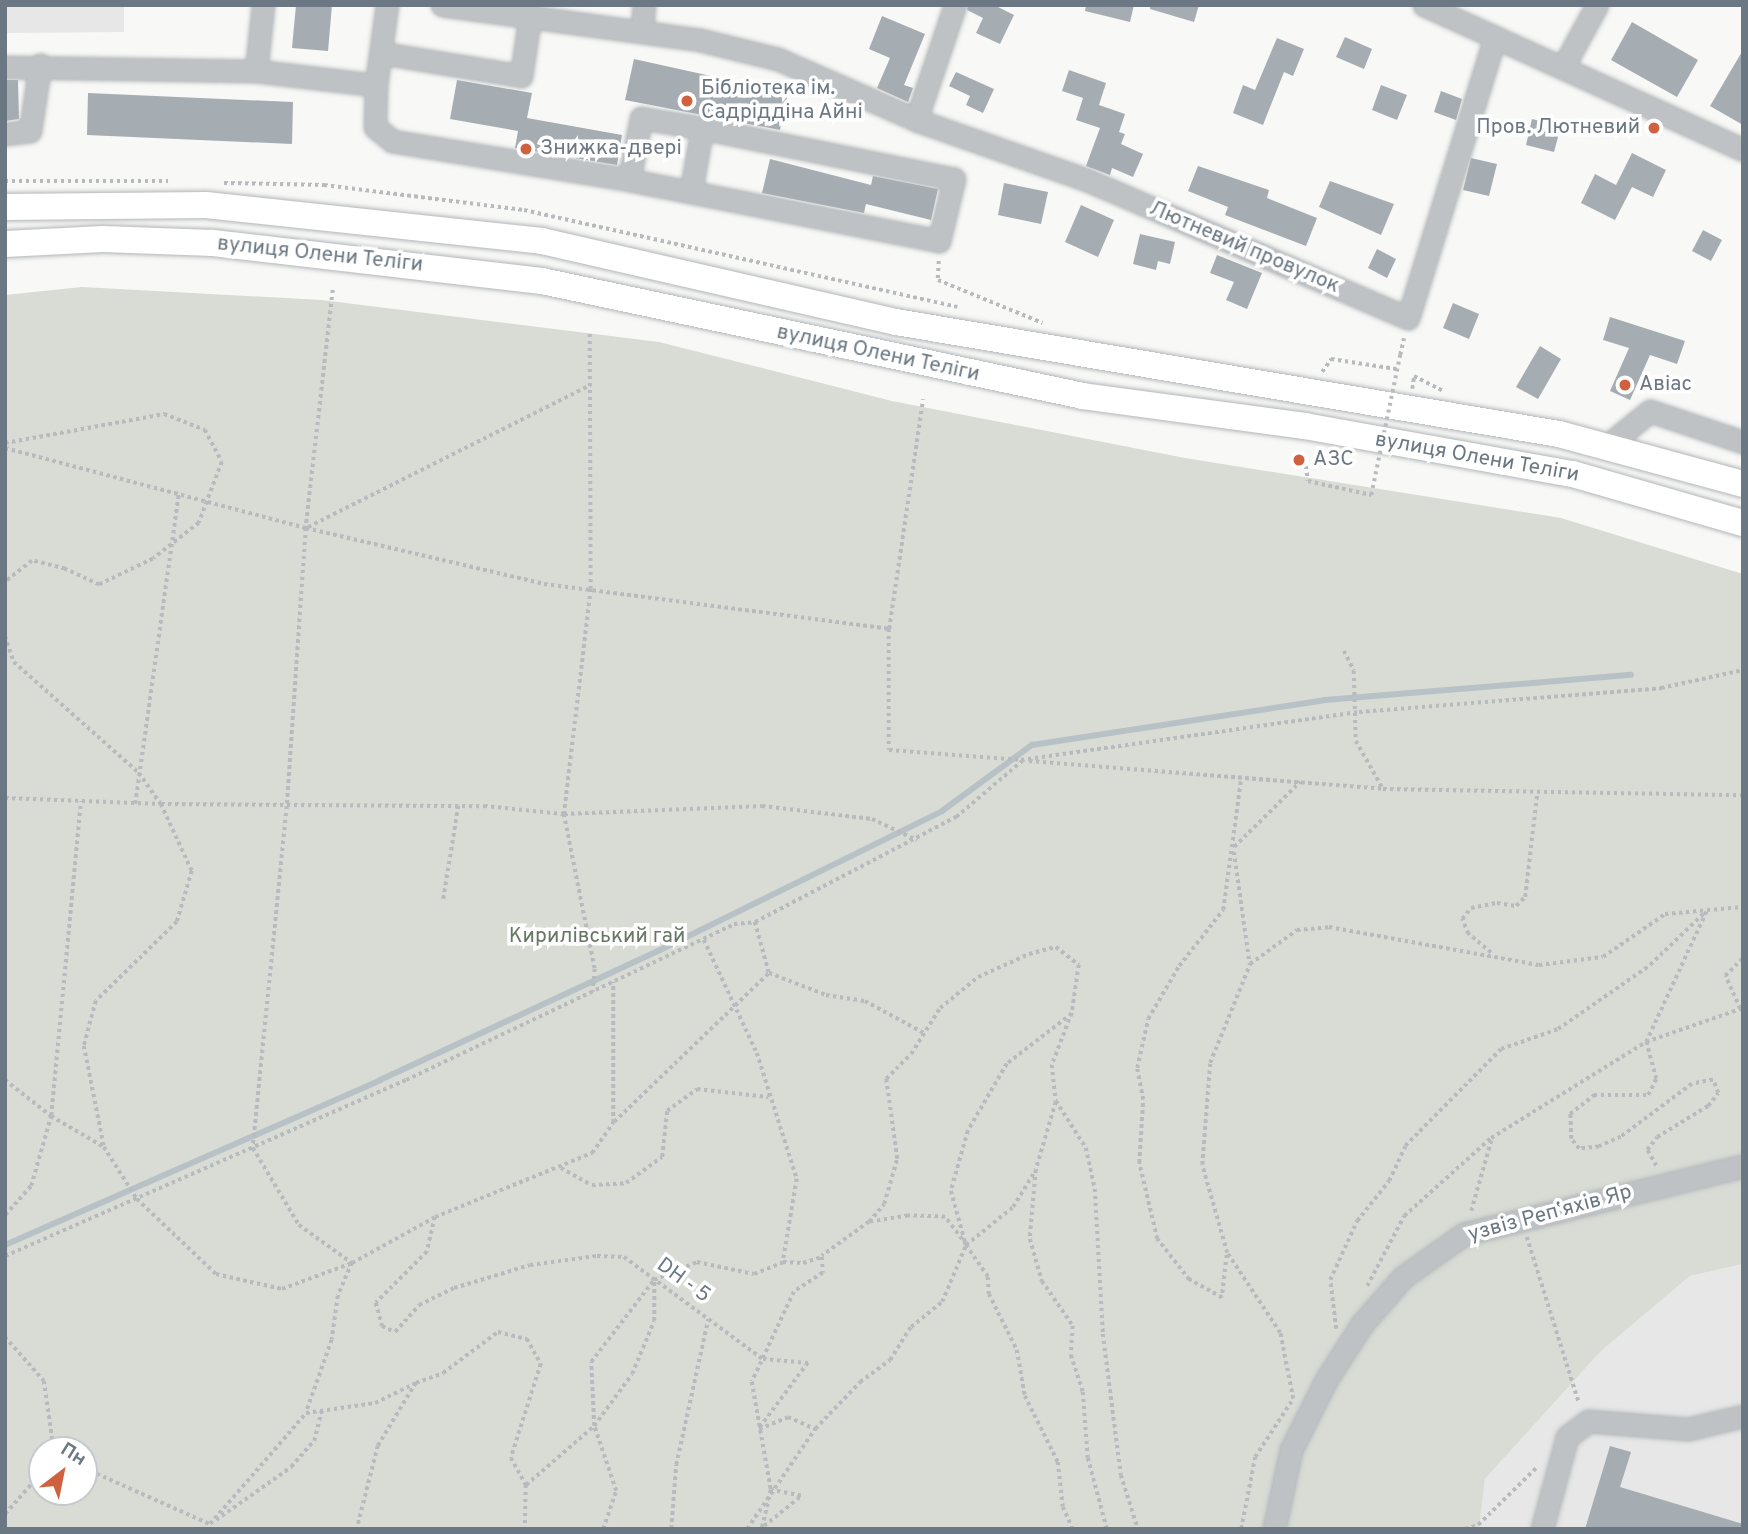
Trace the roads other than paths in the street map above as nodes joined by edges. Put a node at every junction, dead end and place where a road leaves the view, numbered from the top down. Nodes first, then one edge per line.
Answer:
1 (262, 5) edge
2 (387, 5) edge
3 (442, 5) edge
4 (644, 5) edge
5 (955, 5) edge
6 (1424, 5) edge
7 (1597, 5) edge
8 (530, 16) junction
9 (642, 32) junction
10 (1495, 37) junction
11 (381, 53) junction
12 (40, 65) junction
13 (5, 67) edge
14 (1563, 67) junction
15 (256, 71) junction
16 (376, 85) junction
17 (916, 120) junction
18 (702, 128) junction
19 (5, 134) edge
20 (1743, 150) edge
21 (629, 180) junction
22 (691, 191) junction
23 (5, 207) edge
24 (5, 244) edge
25 (1743, 442) edge
26 (1608, 445) junction
27 (1743, 484) edge
28 (1743, 523) edge
29 (1743, 1166) edge
30 (1743, 1416) edge
31 (1274, 1529) edge
32 (1542, 1529) edge

1 - 15 street
2 - 11 street
3 - 8 street
4 - 9 street
5 - 17 street
6 - 10 street
7 - 14 street
8 - 9 street
8 - 11 street
9 - 17 street
10 - 14 street
10 - 17 street, Лютневий провулок
11 - 16 street
12 - 13 street
12 - 15 street
12 - 19 street
14 - 20 street
15 - 16 street
16 - 21 street
18 - 21 street
18 - 22 street
18 - 22 street
21 - 22 street
23 - 26 main road, вулиця Олени Теліги
24 - 28 main road, вулиця Олени Теліги
25 - 26 street
26 - 27 main road, вулиця Олени Теліги
29 - 31 street, узвіз Репʼяхів Яр
30 - 32 street

